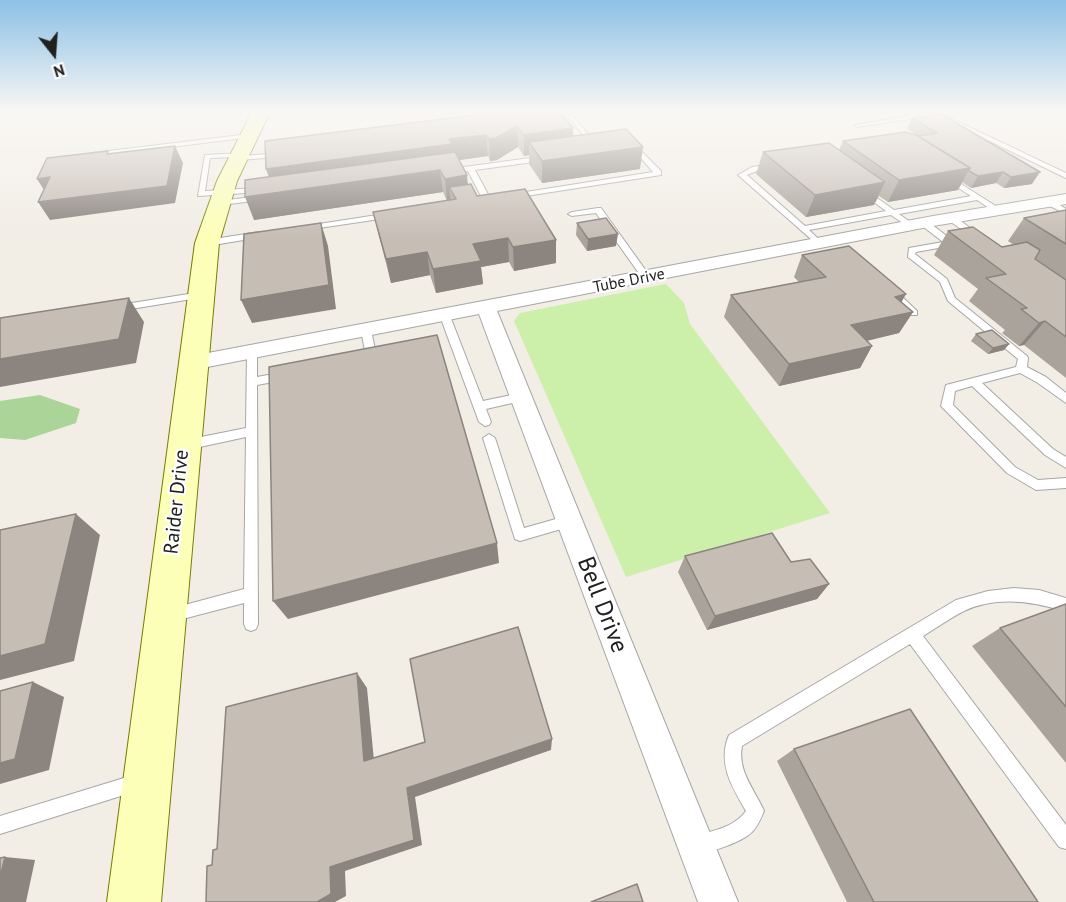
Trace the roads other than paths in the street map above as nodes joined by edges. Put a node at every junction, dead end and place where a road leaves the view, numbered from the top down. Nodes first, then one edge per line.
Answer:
1 (95, 154) edge
2 (242, 154) edge
3 (548, 154) edge
4 (548, 154) edge
5 (640, 154) edge
6 (1021, 154) edge
7 (78, 157) edge
8 (441, 166) edge
9 (777, 166) edge
10 (470, 168) junction
11 (938, 171) edge
12 (436, 173) edge
13 (1066, 176) edge
14 (857, 186) edge
15 (266, 193) edge
16 (978, 197) junction
17 (222, 198) junction
18 (487, 200) junction
19 (1057, 201) edge
20 (475, 202) edge
21 (998, 210) junction
22 (892, 212) junction
23 (1066, 212) edge
24 (394, 214) edge
25 (572, 214) dead end
26 (951, 218) junction
27 (917, 225) junction
28 (300, 229) edge
29 (803, 229) junction
30 (265, 234) edge
31 (979, 237) junction
32 (207, 243) junction
33 (950, 243) junction
34 (989, 244) edge
35 (818, 247) junction
36 (646, 277) junction
37 (881, 282) edge
38 (201, 295) junction
39 (486, 308) junction
40 (109, 310) edge
41 (914, 313) edge
42 (445, 316) junction
43 (366, 330) junction
44 (252, 352) junction
45 (361, 361) edge
46 (192, 363) junction
47 (1021, 369) junction
48 (296, 373) edge
49 (252, 382) junction
50 (974, 382) junction
51 (521, 397) junction
52 (1066, 399) edge
53 (479, 406) junction
54 (485, 422) dead end
55 (252, 431) junction
56 (489, 438) dead end
57 (183, 445) junction
58 (1066, 463) edge
59 (1066, 483) edge
60 (570, 521) junction
61 (251, 594) junction
62 (1066, 605) edge
63 (165, 617) junction
64 (251, 624) dead end
65 (912, 634) junction
66 (147, 780) junction
67 (0, 825) edge
68 (1066, 840) edge
69 (696, 845) junction
70 (134, 902) edge
71 (718, 902) edge

1 - 7 lane
2 - 17 main road, Raider Drive
3 - 8 lane
4 - 10 lane
5 - 18 lane
6 - 13 lane
9 - 29 lane
10 - 12 lane
10 - 18 lane
11 - 16 lane
14 - 22 lane
15 - 17 lane
16 - 21 lane
16 - 22 lane
17 - 32 main road, Raider Drive
18 - 20 lane
19 - 21 street, Tube Drive
19 - 23 lane
21 - 26 street, Tube Drive
22 - 27 lane
22 - 29 lane
24 - 28 lane
25 - 36 lane
26 - 27 street, Tube Drive
26 - 31 lane
27 - 33 lane
27 - 35 street, Tube Drive
29 - 35 lane
30 - 32 lane
31 - 33 lane
31 - 34 lane
32 - 38 main road, Raider Drive
33 - 47 lane
35 - 36 street, Tube Drive
36 - 39 street, Tube Drive
37 - 41 lane
38 - 40 lane
38 - 46 main road, Raider Drive
39 - 42 street, Tube Drive
39 - 51 street, Bell Drive
42 - 43 street, Tube Drive
42 - 53 lane
43 - 44 street, Tube Drive
43 - 45 lane
44 - 46 street, Tube Drive
44 - 49 lane
46 - 57 main road, Raider Drive
47 - 50 lane
47 - 52 lane
48 - 49 lane
49 - 55 lane
50 - 58 lane
50 - 59 lane
51 - 53 lane
51 - 60 street, Bell Drive
53 - 54 lane
55 - 57 lane
55 - 61 lane
56 - 60 lane
57 - 63 main road, Raider Drive
60 - 69 street, Bell Drive
61 - 63 lane
61 - 64 lane
62 - 65 lane
63 - 66 main road, Raider Drive
65 - 68 lane
65 - 69 lane
66 - 67 lane
66 - 70 main road, Raider Drive
69 - 71 street, Bell Drive

